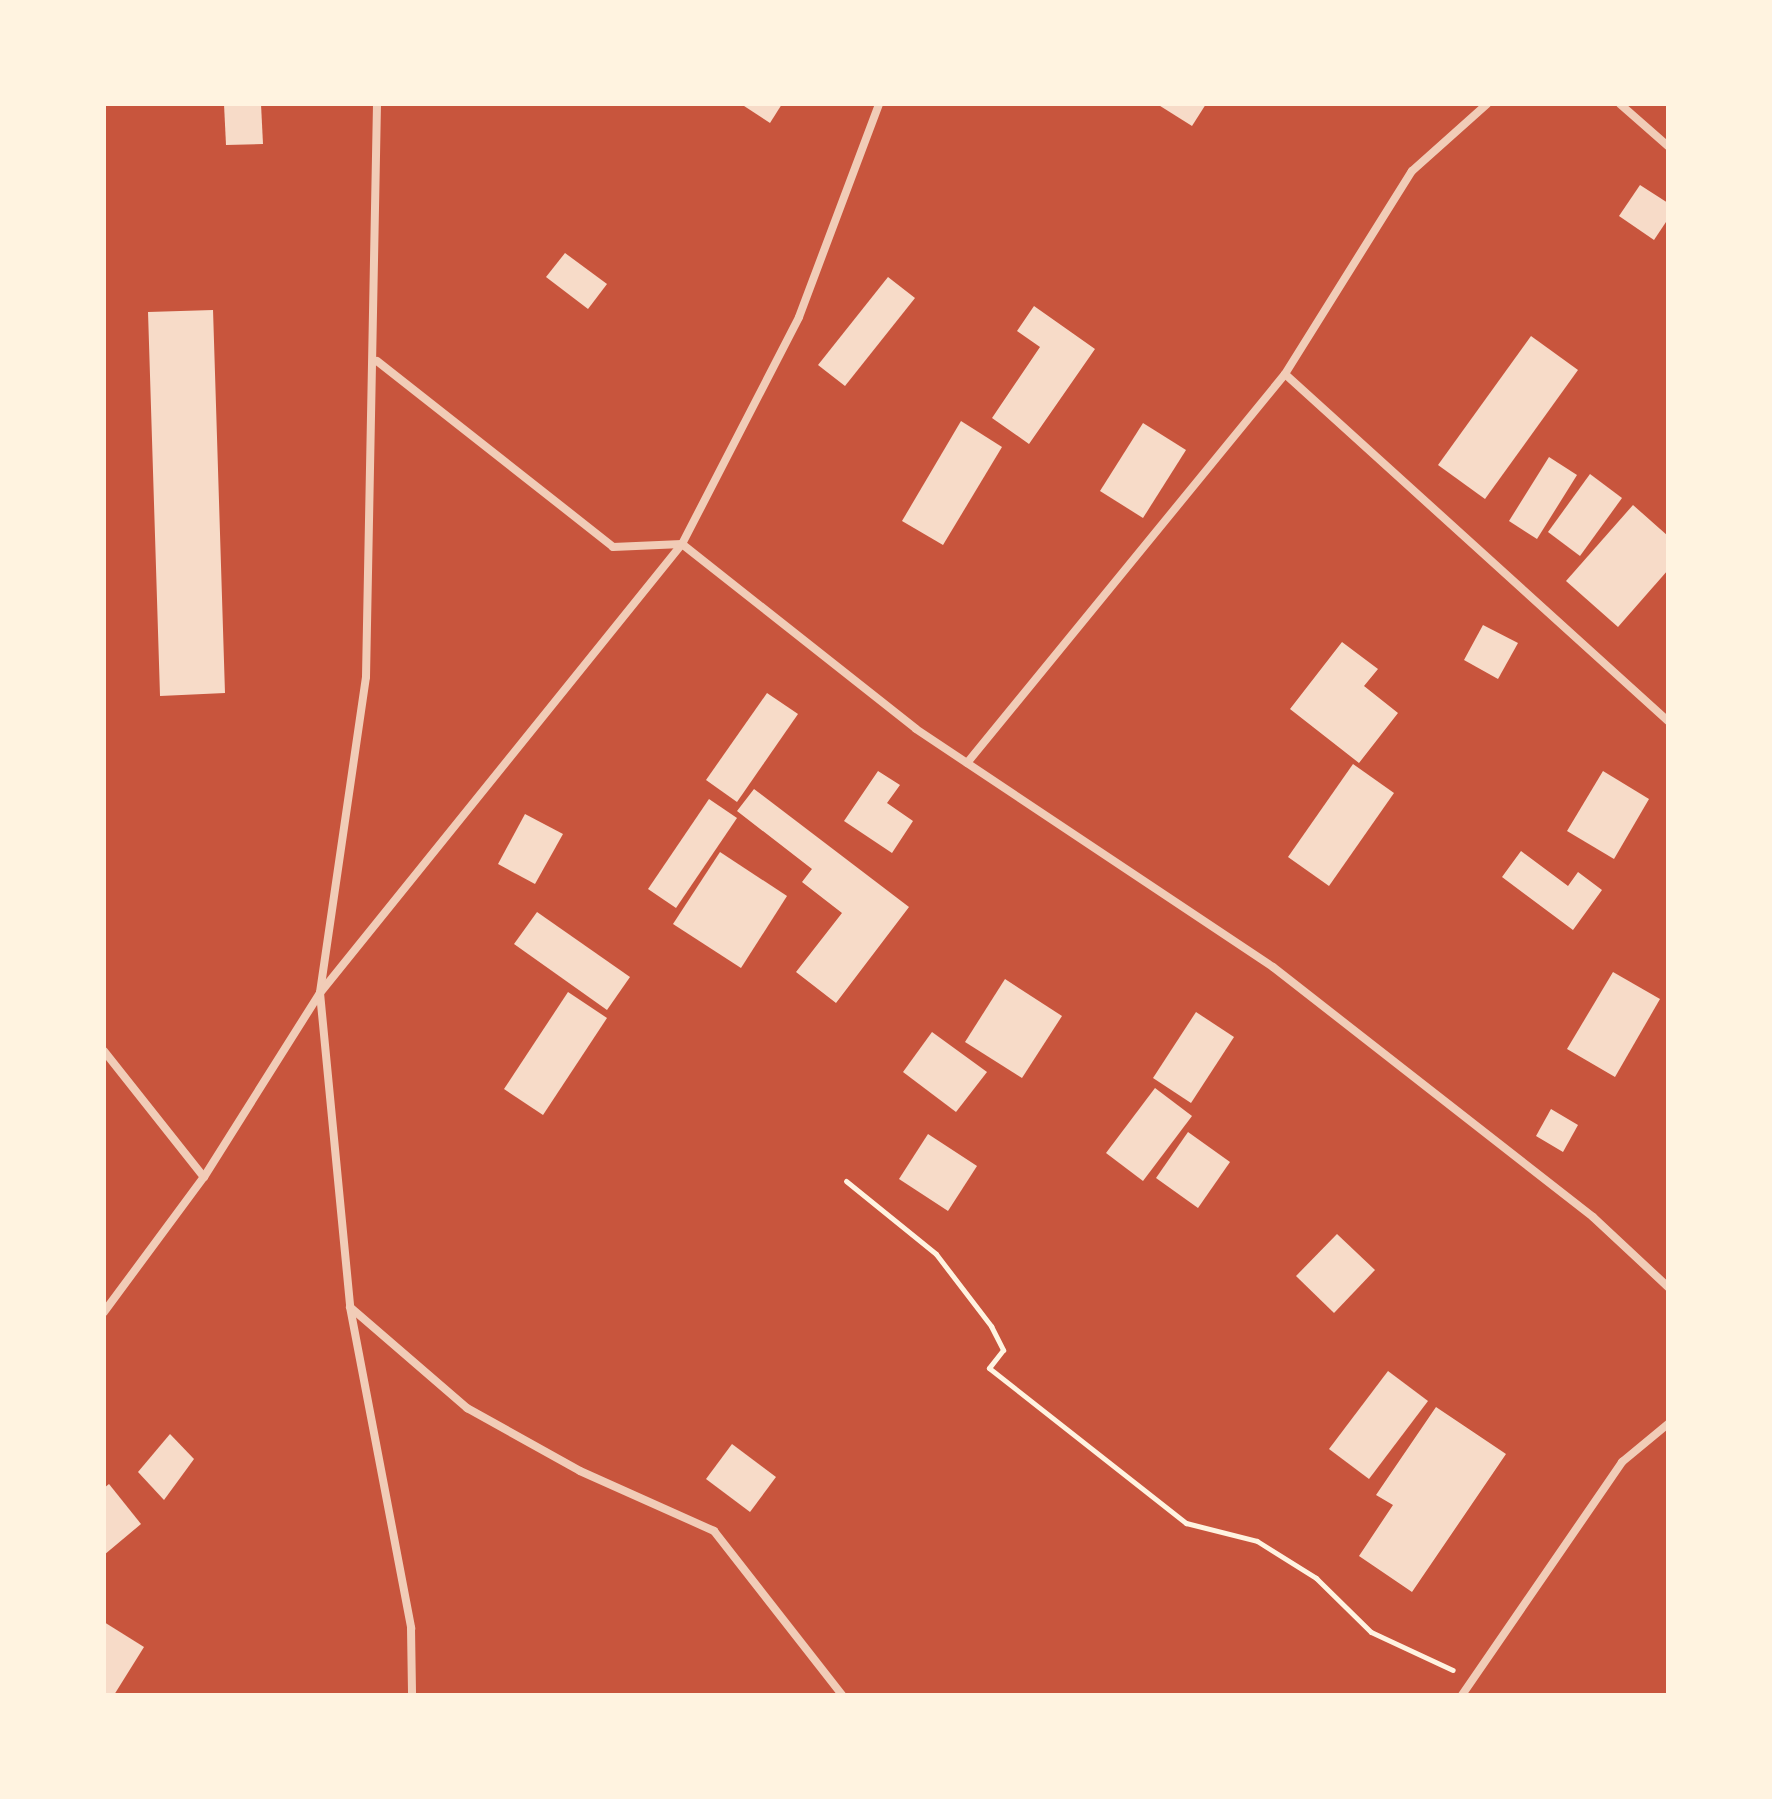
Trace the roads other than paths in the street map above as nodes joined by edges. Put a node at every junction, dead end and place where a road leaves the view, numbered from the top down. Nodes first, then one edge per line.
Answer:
1 (377, 104) edge
2 (879, 104) edge
3 (1487, 104) edge
4 (1620, 104) edge
5 (1668, 146) edge
6 (377, 361) junction
7 (1285, 374) junction
8 (682, 544) junction
9 (1668, 721) edge
10 (967, 763) junction
11 (320, 993) junction
12 (104, 1051) edge
13 (204, 1177) junction
14 (1668, 1287) edge
15 (350, 1307) junction
16 (104, 1312) edge
17 (1668, 1424) edge
18 (409, 1693) edge
19 (842, 1695) edge
20 (1462, 1695) edge

1 - 6 street
2 - 8 street
3 - 7 street
4 - 5 street
6 - 8 street
6 - 11 street
7 - 9 street
7 - 10 street
8 - 10 street
8 - 11 street
10 - 14 street
11 - 13 street
11 - 15 street
12 - 13 street
13 - 16 street
15 - 18 street
15 - 19 street
17 - 20 street

